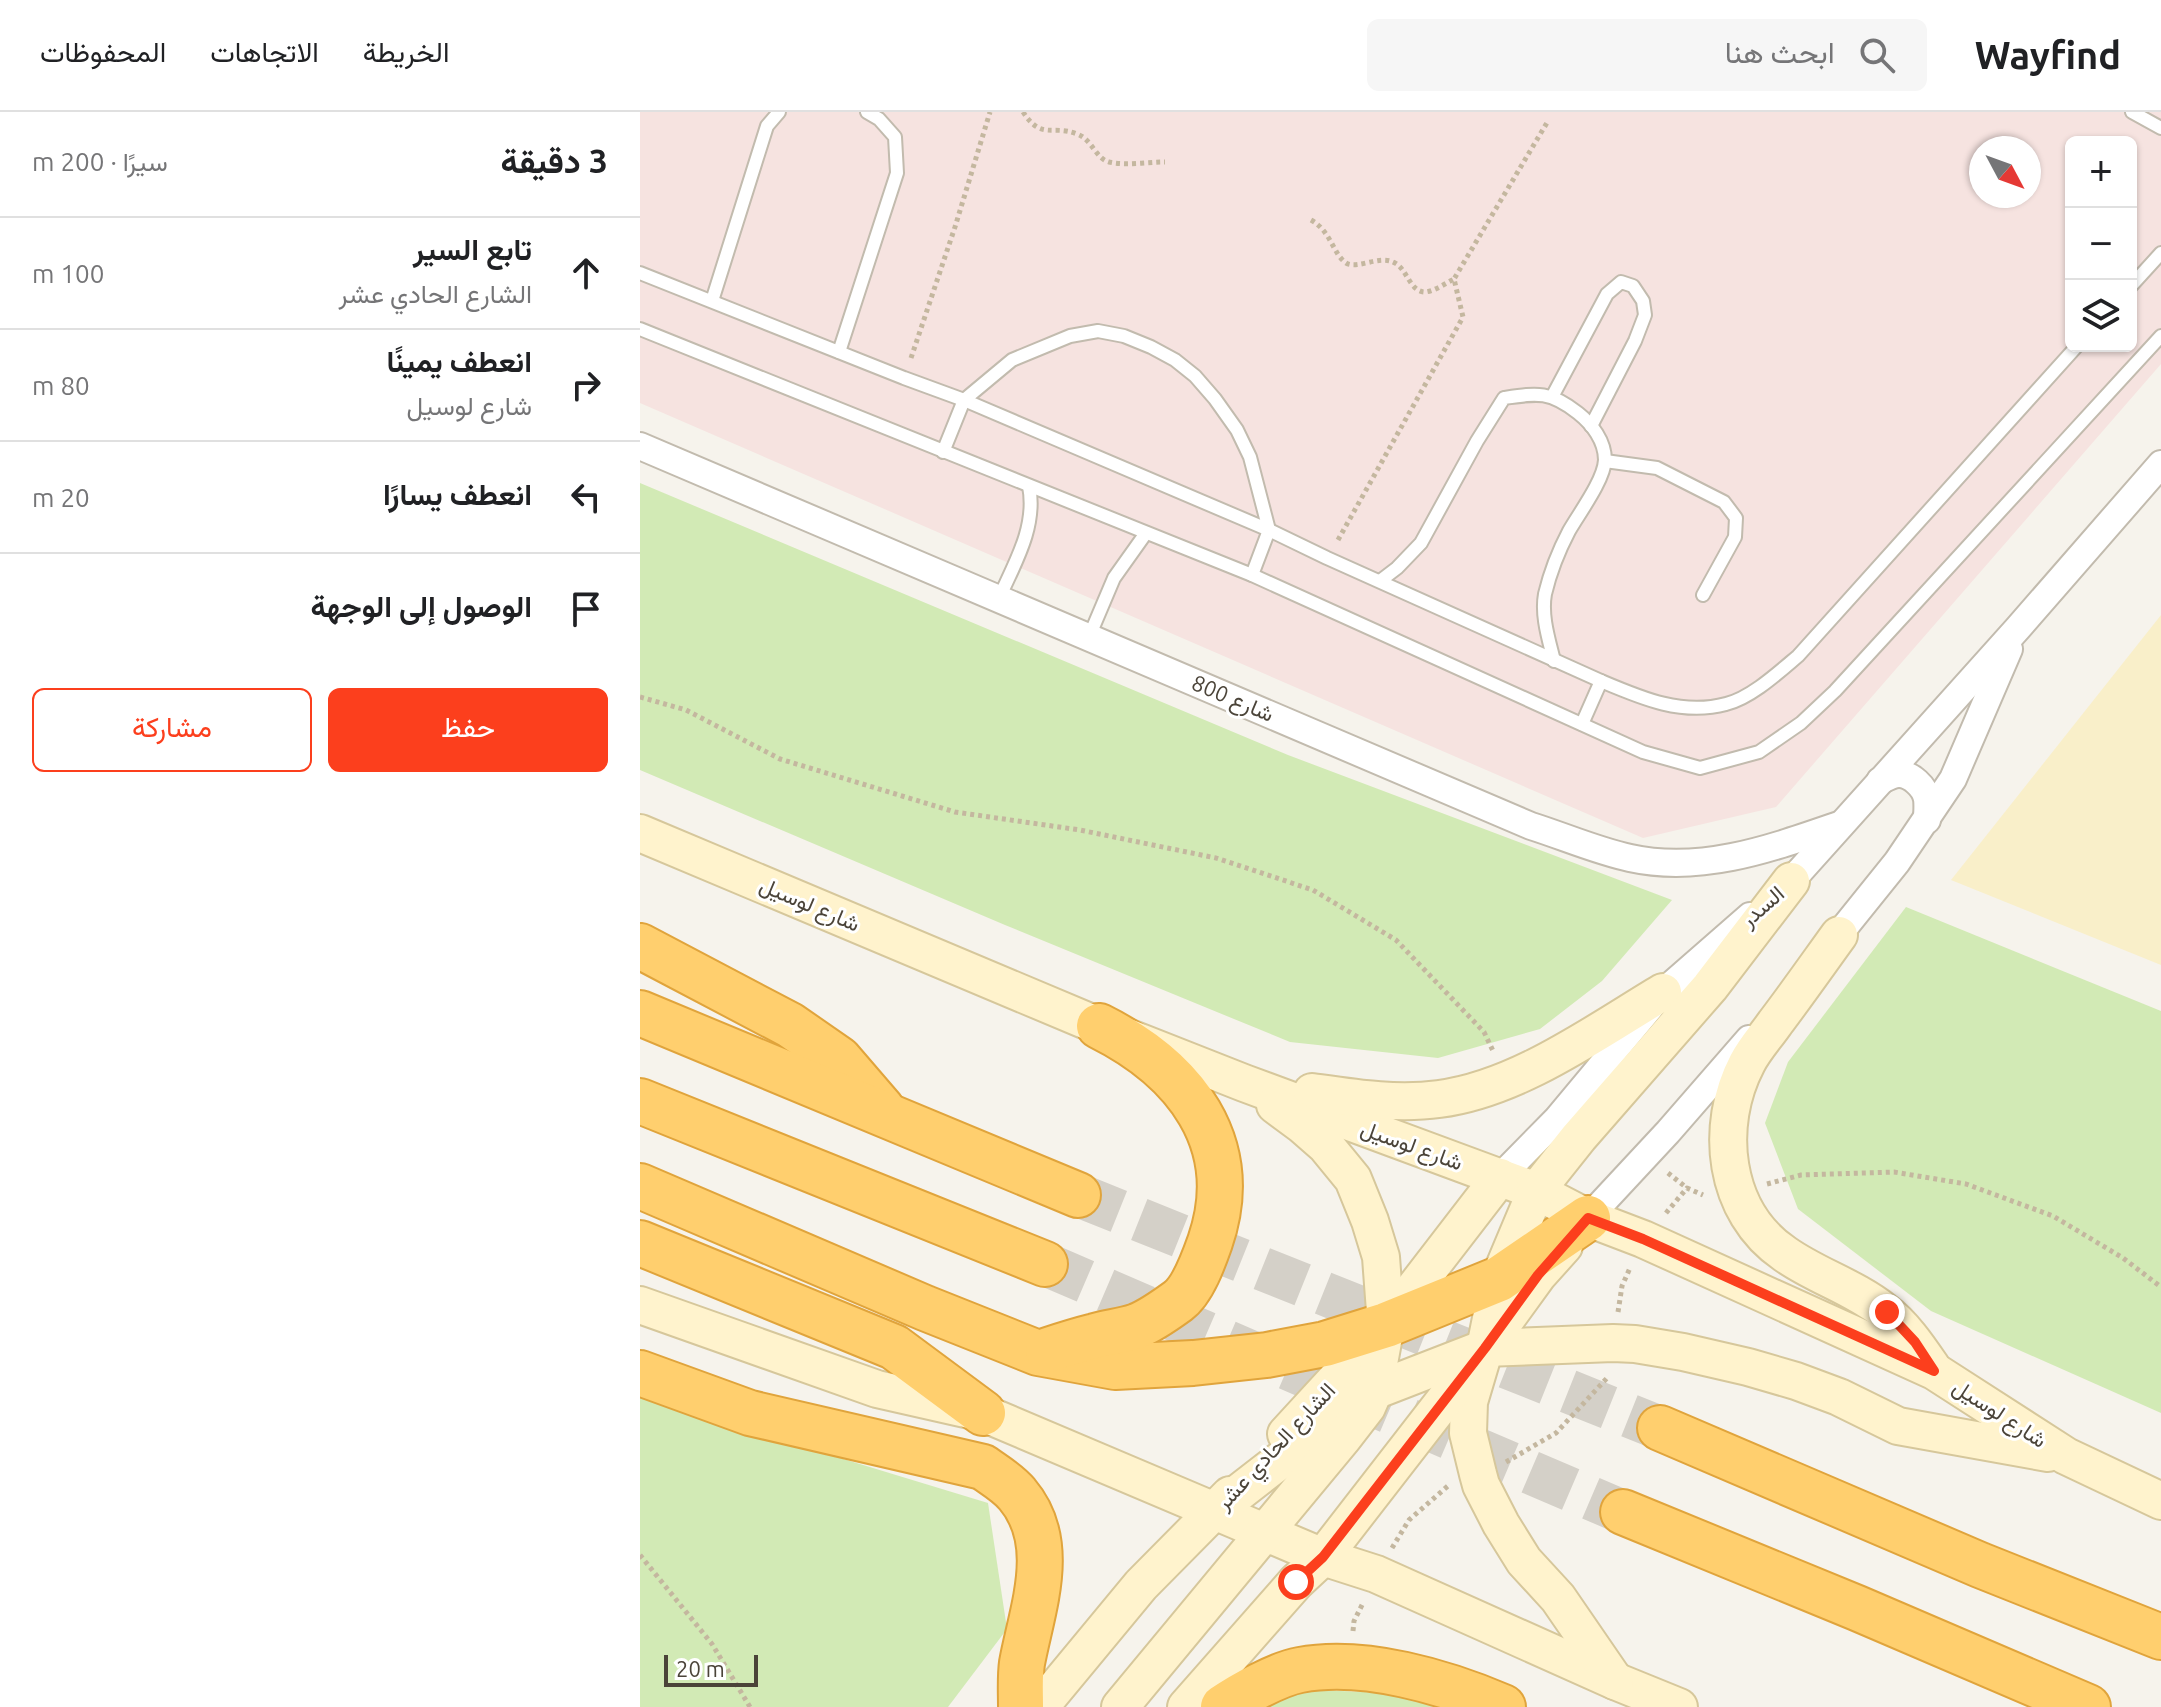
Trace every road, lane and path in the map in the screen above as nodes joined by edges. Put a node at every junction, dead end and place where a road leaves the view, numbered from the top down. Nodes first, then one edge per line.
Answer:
1 (779, 112) edge
2 (867, 112) edge
3 (990, 112) edge
4 (1023, 112) edge
5 (2132, 112) edge
6 (1548, 121) dead end
7 (2161, 128) edge
8 (1165, 162) dead end
9 (1311, 220) dead end
10 (2161, 253) edge
11 (640, 273) edge
12 (1454, 279) junction
13 (2136, 280) edge
14 (712, 301) junction
15 (640, 329) edge
16 (2161, 336) edge
17 (839, 352) junction
18 (2072, 352) edge
19 (904, 378) junction
20 (1552, 397) junction
21 (964, 400) junction
22 (1591, 426) junction
23 (640, 446) edge
24 (943, 452) junction
25 (1605, 461) junction
26 (2161, 464) edge
27 (1029, 486) junction
28 (1269, 530) junction
29 (1146, 533) junction
30 (1327, 558) junction
31 (1252, 575) junction
32 (1380, 581) junction
33 (1703, 595) dead end
34 (999, 598) junction
35 (2018, 628) junction
36 (1089, 637) junction
37 (1554, 661) junction
38 (1601, 681) junction
39 (640, 697) edge
40 (1582, 724) junction
41 (1880, 781) junction
42 (1927, 820) junction
43 (1839, 825) junction
44 (640, 833) edge
45 (1791, 881) junction
46 (1839, 935) junction
47 (640, 946) edge
48 (1663, 992) junction
49 (640, 1013) edge
50 (1099, 1026) junction
51 (1509, 1080) junction
52 (1244, 1083) junction
53 (640, 1101) edge
54 (886, 1114) junction
55 (1500, 1177) junction
56 (640, 1186) edge
57 (1536, 1191) junction
58 (1736, 1192) junction
59 (1078, 1195) tunnel mouth
60 (1588, 1218) junction
61 (640, 1243) edge
62 (1045, 1264) tunnel mouth
63 (1499, 1279) junction
64 (2161, 1287) edge
65 (640, 1305) edge
66 (1386, 1325) junction
67 (1485, 1348) junction
68 (1038, 1353) junction
69 (1934, 1371) junction
70 (640, 1373) edge
71 (1374, 1391) junction
72 (983, 1413) junction
73 (1660, 1428) tunnel mouth
74 (2066, 1456) junction
75 (2161, 1501) edge
76 (1215, 1511) junction
77 (1623, 1512) tunnel mouth
78 (1267, 1532) junction
79 (640, 1555) edge
80 (1323, 1557) junction
81 (2161, 1637) edge
82 (1615, 1681) junction
83 (750, 1707) edge
84 (1021, 1707) edge
85 (1040, 1707) edge
86 (1120, 1707) edge
87 (1186, 1707) edge
88 (1223, 1707) edge
89 (1503, 1707) edge
90 (1679, 1707) edge
91 (2088, 1707) edge

1 - 14 lane
2 - 17 lane
3 - 19 path
4 - 8 path
5 - 7 lane
6 - 12 path
9 - 12 path
10 - 13 lane
11 - 14 lane
12 - 30 path
14 - 17 lane
15 - 24 lane
16 - 40 lane
17 - 19 lane
18 - 38 lane
19 - 21 lane
20 - 22 lane
20 - 22 lane
20 - 32 lane
21 - 24 lane
21 - 28 lane
21 - 28 lane
22 - 25 lane
23 - 34 street, شارع 800
24 - 27 lane
25 - 33 lane
25 - 37 lane
26 - 35 street, السدر
27 - 29 lane
27 - 34 lane
28 - 30 lane
28 - 31 lane
29 - 31 lane
29 - 36 lane
30 - 32 lane
31 - 40 lane
32 - 37 lane
34 - 36 street, شارع 800
35 - 41 street, السدر
35 - 42 street, السدر
36 - 43 street, شارع 800
37 - 38 lane
38 - 40 lane
39 - 51 path
41 - 42 street
41 - 43 street, السدر
42 - 46 street, السدر
43 - 45 street, السدر
44 - 50 street, شارع لوسيل
45 - 48 street, السدر
45 - 57 street
46 - 58 street
46 - 60 street, السدر
47 - 54 highway
48 - 51 street
48 - 55 street, السدر
49 - 54 highway
50 - 52 street, شارع لوسيل
50 - 68 highway
51 - 52 street
52 - 55 street, شارع لوسيل
52 - 66 street
53 - 62 highway
54 - 59 highway
55 - 57 street, شارع لوسيل
55 - 66 street, الشارع الحادي عشر
56 - 68 highway
57 - 60 street, شارع لوسيل
57 - 63 street
58 - 64 path
58 - 69 street
60 - 63 highway
60 - 67 street
60 - 69 street, شارع لوسيل
61 - 72 highway
63 - 66 highway
63 - 67 street
65 - 72 street
66 - 68 highway
66 - 71 street
66 - 76 street, الشارع الحادي عشر
67 - 71 street
67 - 74 street
67 - 80 street
67 - 82 street
69 - 74 street, شارع لوسيل
70 - 84 highway
71 - 76 street
71 - 78 street
72 - 76 street
73 - 81 highway
74 - 75 street, شارع لوسيل
76 - 78 street
76 - 85 street, الشارع الحادي عشر
77 - 91 highway
78 - 80 street
78 - 86 street
79 - 83 path
80 - 82 street
80 - 87 street
82 - 90 street
88 - 89 highway

